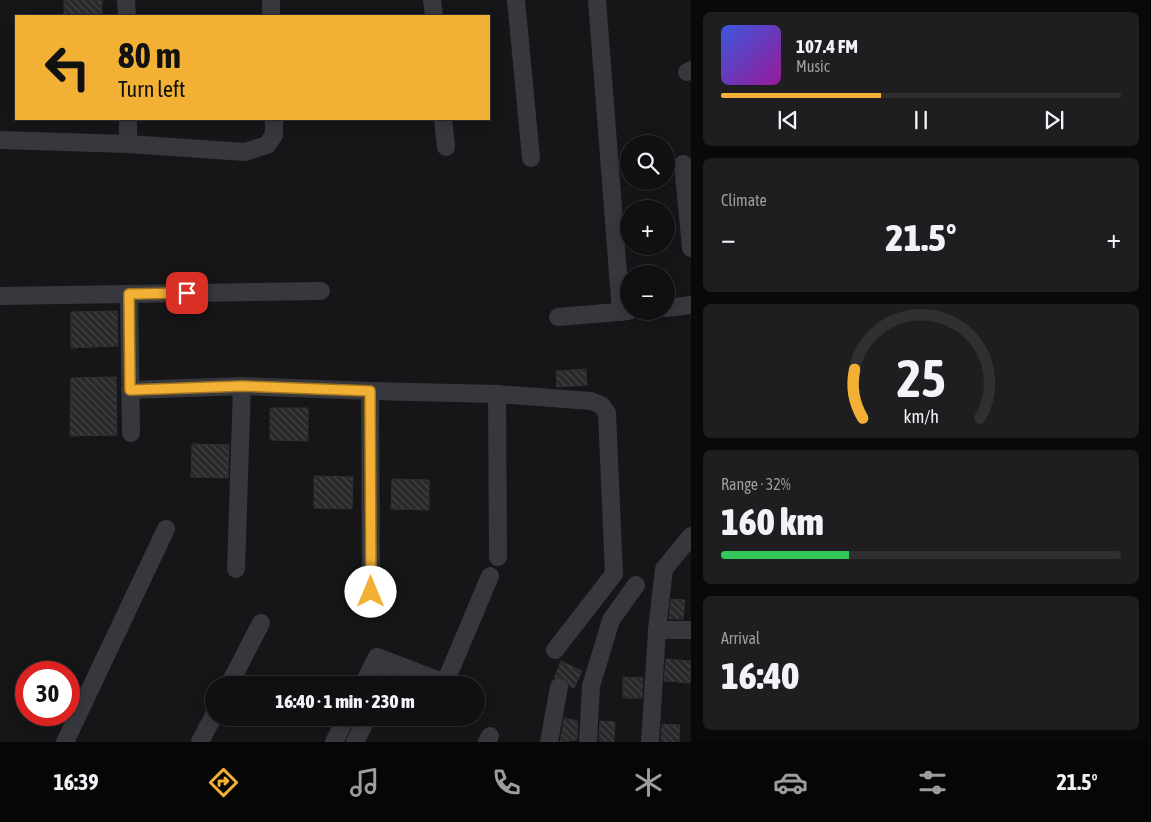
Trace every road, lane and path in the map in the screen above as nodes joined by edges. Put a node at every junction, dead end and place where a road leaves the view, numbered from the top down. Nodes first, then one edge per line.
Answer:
1 (126, 0) edge
2 (270, 0) edge
3 (432, 0) edge
4 (516, 0) edge
5 (597, 0) edge
6 (127, 15) edge
7 (271, 15) edge
8 (434, 15) edge
9 (128, 120) edge
10 (274, 120) edge
11 (443, 120) edge
12 (0, 140) edge
13 (128, 144) junction
14 (446, 147) dead end
15 (531, 158) dead end
16 (683, 164) dead end
17 (691, 248) edge
18 (621, 265) edge
19 (321, 291) dead end
20 (129, 294) junction
21 (0, 296) edge
22 (691, 305) edge
23 (675, 307) edge
24 (620, 311) edge
25 (558, 317) dead end
26 (242, 386) junction
27 (130, 390) junction
28 (370, 391) junction
29 (497, 394) junction
30 (132, 433) dead end
31 (166, 529) dead end
32 (691, 536) edge
33 (498, 557) dead end
34 (236, 568) dead end
35 (490, 576) dead end
36 (636, 585) dead end
37 (371, 592) dead end
38 (261, 623) dead end
39 (656, 630) junction
40 (691, 630) edge
41 (555, 650) dead end
42 (394, 664) junction
43 (234, 676) edge
44 (368, 676) edge
45 (388, 676) edge
46 (559, 687) dead end
47 (208, 726) edge
48 (342, 726) edge
49 (363, 726) edge
50 (65, 742) edge
51 (200, 742) edge
52 (334, 742) edge
53 (355, 742) edge
54 (549, 742) edge
55 (588, 742) edge
56 (650, 742) edge

1 - 6 street
2 - 7 street
3 - 8 street
4 - 15 street
5 - 18 street
9 - 13 street
10 - 13 street
11 - 14 street
12 - 13 street
16 - 17 street
19 - 20 street
20 - 21 street
20 - 27 street
22 - 23 street
24 - 25 street
26 - 27 street
26 - 28 street
26 - 34 street
27 - 30 street
28 - 29 street
28 - 37 street
29 - 33 street
29 - 41 street
31 - 50 street
32 - 39 street
35 - 42 street
36 - 55 street
38 - 43 street
39 - 40 street
39 - 56 street
42 - 44 street
42 - 45 street
46 - 54 street
47 - 51 street
48 - 52 street
49 - 53 street

